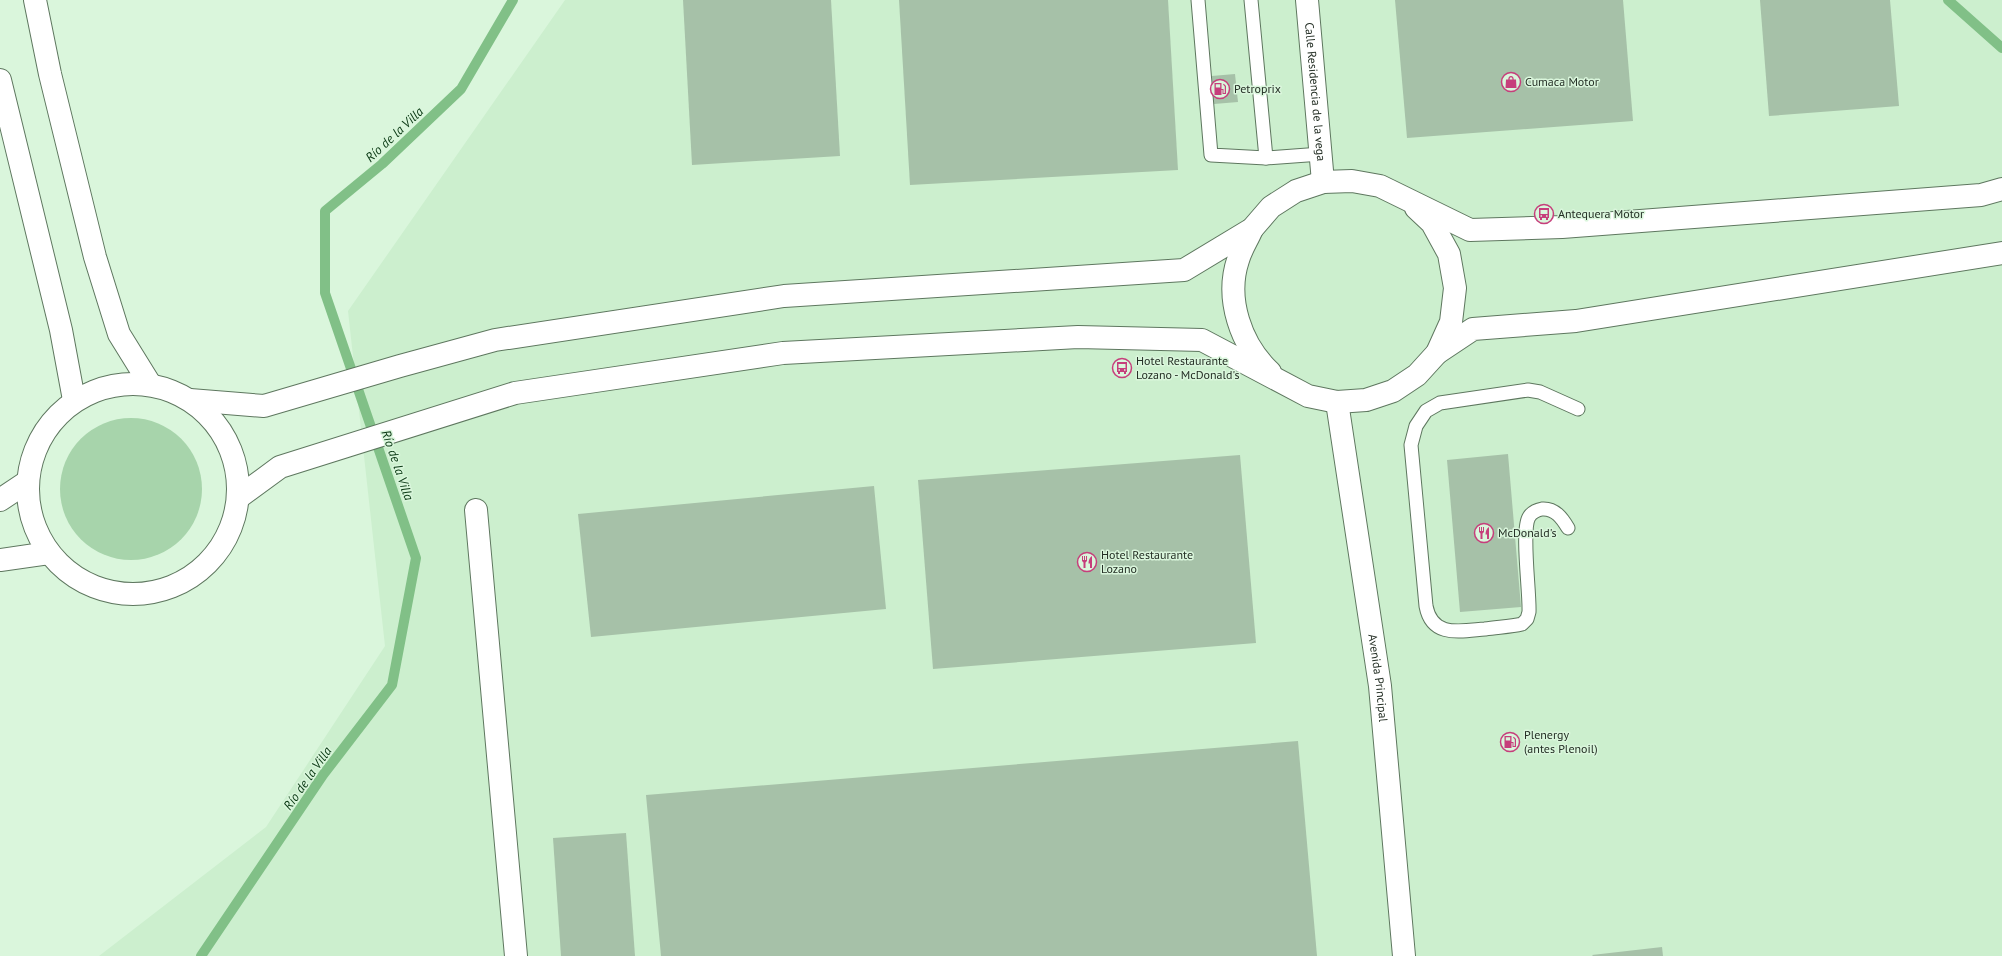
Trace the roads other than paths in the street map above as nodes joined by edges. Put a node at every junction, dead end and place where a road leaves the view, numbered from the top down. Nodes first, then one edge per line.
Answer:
1 (35, 0) edge
2 (1198, 0) edge
3 (1251, 0) edge
4 (1307, 0) edge
5 (0, 80) edge
6 (1321, 154) junction
7 (1266, 158) junction
8 (1323, 182) junction
9 (2002, 189) edge
10 (1406, 199) junction
11 (1252, 229) junction
12 (2002, 254) edge
13 (1437, 353) junction
14 (1282, 383) junction
15 (150, 384) junction
16 (74, 400) junction
17 (190, 400) junction
18 (1337, 402) junction
19 (1578, 409) dead end
20 (27, 482) junction
21 (239, 497) junction
22 (0, 500) edge
23 (476, 510) dead end
24 (1568, 528) dead end
25 (49, 553) junction
26 (0, 560) edge
27 (516, 956) edge
28 (1404, 956) edge

1 - 15 street
2 - 7 lane
3 - 7 lane
4 - 6 street, Calle Residencia de la vega
5 - 16 street
6 - 7 lane
6 - 8 street, Calle Residencia de la vega
8 - 10 street
8 - 11 street
9 - 10 street
10 - 13 street
11 - 14 street
11 - 17 street
12 - 13 street
13 - 18 street
14 - 18 street
14 - 21 street
15 - 16 street
15 - 17 street
16 - 20 street
17 - 21 street
18 - 28 street, Avenida Principal
19 - 24 lane
20 - 22 street
20 - 25 street
21 - 25 street
23 - 27 street
25 - 26 street

